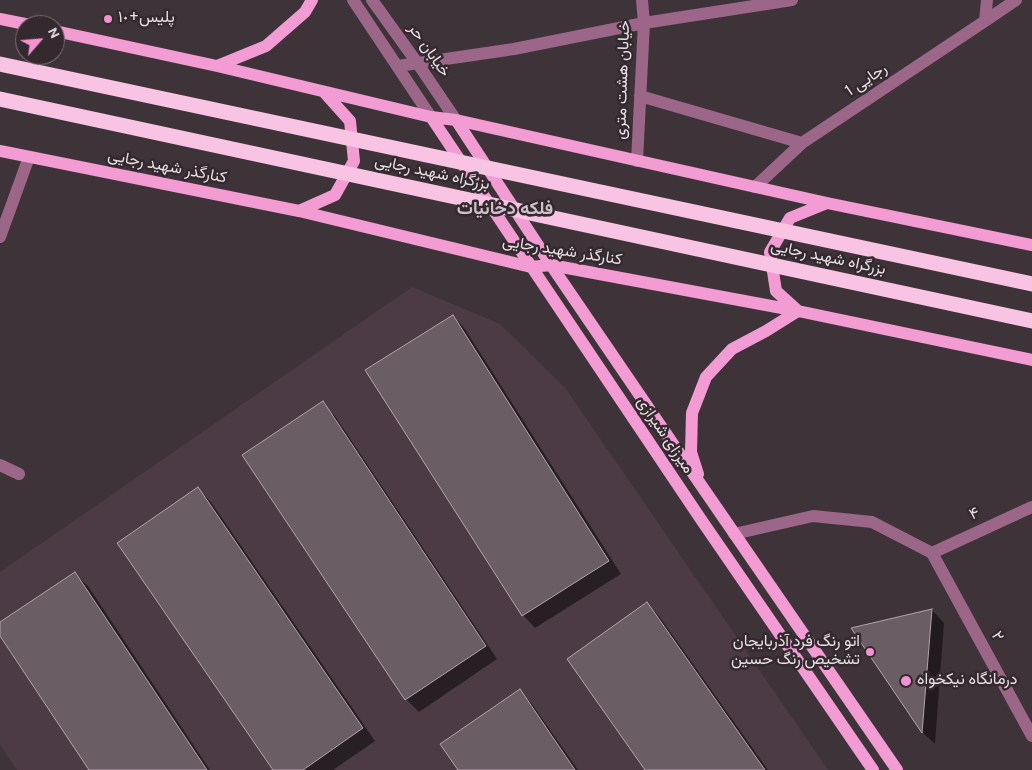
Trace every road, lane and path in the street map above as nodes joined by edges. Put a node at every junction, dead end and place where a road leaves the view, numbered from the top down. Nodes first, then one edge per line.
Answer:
1 (312, 0) edge
2 (353, 0) edge
3 (372, 0) edge
4 (642, 0) edge
5 (792, 0) edge
6 (987, 0) edge
7 (1016, 0) edge
8 (0, 18) edge
9 (985, 21) junction
10 (15, 22) edge
11 (644, 24) junction
12 (65, 32) edge
13 (0, 64) edge
14 (418, 64) junction
15 (217, 66) junction
16 (398, 66) junction
17 (324, 92) junction
18 (640, 96) junction
19 (0, 99) edge
20 (431, 117) junction
21 (456, 120) junction
22 (802, 143) junction
23 (0, 151) edge
24 (30, 157) junction
25 (637, 161) junction
26 (755, 187) junction
27 (827, 203) junction
28 (299, 212) junction
29 (0, 237) edge
30 (1032, 245) edge
31 (551, 265) junction
32 (531, 267) junction
33 (1032, 284) edge
34 (798, 311) junction
35 (1032, 321) edge
36 (1032, 360) edge
37 (0, 465) edge
38 (19, 474) dead end
39 (703, 488) junction
40 (1032, 507) edge
41 (734, 534) junction
42 (932, 553) junction
43 (1032, 736) edge
44 (873, 770) edge
45 (897, 770) edge

1 - 15 main road
2 - 16 street, خیابان حر
3 - 14 street, خیابان حر
4 - 11 street, خیابان هشت متری
5 - 11 street
6 - 9 street
7 - 9 street, رجایی 1
8 - 10 main road
9 - 22 street, رجایی 1
11 - 14 street
11 - 18 street, خیابان هشت متری
12 - 15 main road
13 - 33 highway, بزرگراه شهید رجایی, bridge
14 - 16 street
14 - 21 street, خیابان حر
15 - 17 main road
16 - 20 street, خیابان حر
17 - 20 main road
17 - 28 main road
18 - 22 street
18 - 25 street, خیابان هشت متری
19 - 35 highway, بزرگراه شهید رجایی, bridge
20 - 21 main road
20 - 32 main road, میرزای شیرازی
21 - 25 main road
21 - 31 main road, میرزای شیرازی
22 - 26 street, رجایی 1
23 - 24 main road, کنارگذر شهید رجایی
24 - 28 main road, کنارگذر شهید رجایی
24 - 29 street
25 - 26 main road
26 - 27 main road
27 - 30 main road
27 - 34 main road
28 - 32 main road, کنارگذر شهید رجایی
31 - 32 main road, کنارگذر شهید رجایی
31 - 34 main road, کنارگذر شهید رجایی
31 - 39 main road, میرزای شیرازی
32 - 44 main road, میرزای شیرازی
34 - 36 main road, کنارگذر شهید رجایی
34 - 39 main road
37 - 38 street
39 - 41 main road, میرزای شیرازی
40 - 42 street, ۴
41 - 42 street
41 - 45 main road, میرزای شیرازی
42 - 43 street, ۲

